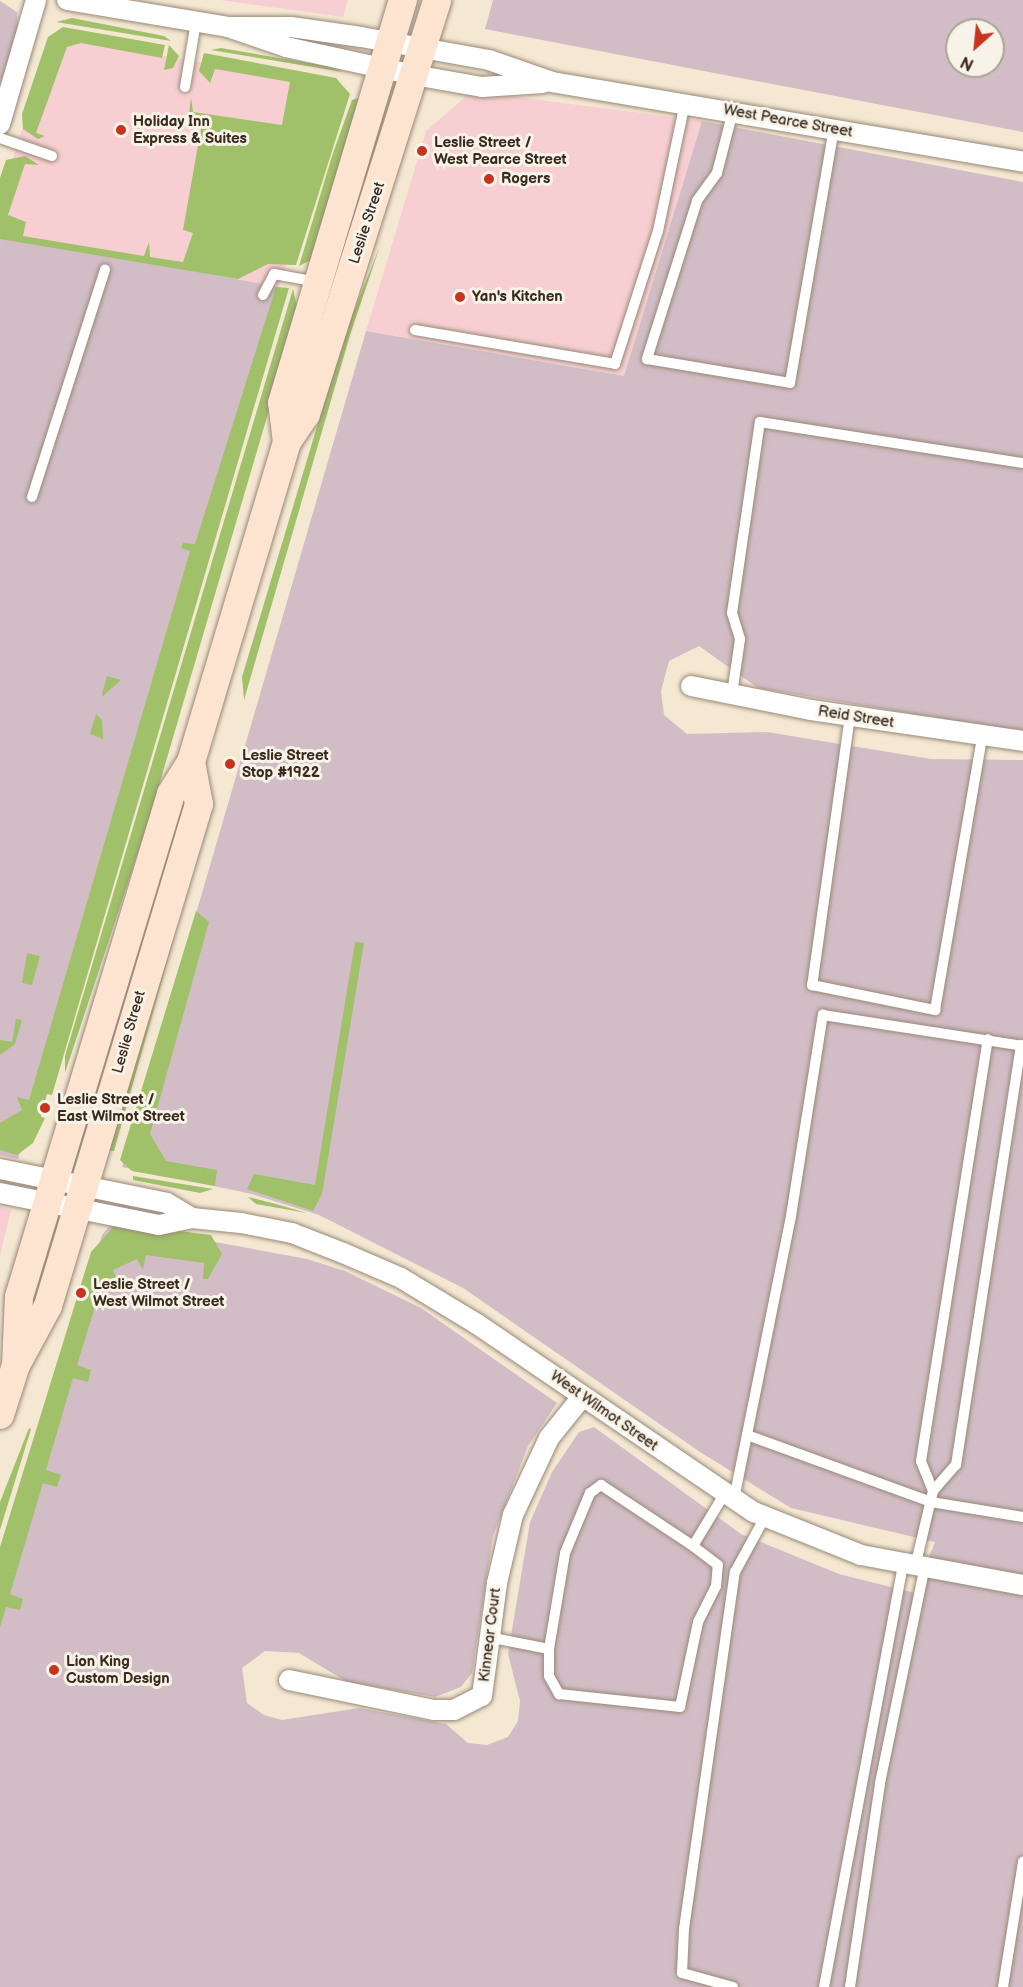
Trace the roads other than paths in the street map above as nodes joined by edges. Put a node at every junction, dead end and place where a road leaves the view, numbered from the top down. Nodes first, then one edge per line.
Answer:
1 (36, 0) edge
2 (403, 0) edge
3 (437, 0) edge
4 (75, 1) edge
5 (196, 22) junction
6 (386, 55) junction
7 (417, 63) junction
8 (552, 82) junction
9 (185, 87) dead end
10 (685, 103) junction
11 (734, 111) junction
12 (0, 124) edge
13 (834, 129) junction
14 (0, 138) edge
15 (52, 156) dead end
16 (1023, 162) edge
17 (105, 269) dead end
18 (319, 283) junction
19 (263, 295) dead end
20 (415, 330) dead end
21 (287, 442) junction
22 (1023, 464) edge
23 (32, 497) dead end
24 (691, 686) dead end
25 (732, 694) junction
26 (850, 716) junction
27 (982, 737) junction
28 (1023, 741) edge
29 (191, 762) junction
30 (988, 1039) junction
31 (1022, 1045) edge
32 (0, 1169) edge
33 (51, 1190) junction
34 (0, 1193) edge
35 (82, 1195) junction
36 (16, 1365) junction
37 (582, 1397) junction
38 (0, 1415) edge
39 (747, 1435) junction
40 (729, 1496) junction
41 (932, 1497) junction
42 (765, 1517) junction
43 (1023, 1517) edge
44 (693, 1546) junction
45 (914, 1567) junction
46 (1023, 1585) edge
47 (493, 1638) junction
48 (549, 1649) junction
49 (290, 1680) dead end
50 (1023, 1862) edge
51 (733, 1987) edge
52 (824, 1987) edge
53 (850, 1987) edge
54 (1003, 1987) edge

1 - 12 street
2 - 6 main road, Leslie Street
3 - 7 main road, Leslie Street
4 - 5 street, West Pearce Street
5 - 6 street, West Pearce Street
5 - 9 lane
6 - 7 street, West Pearce Street
6 - 18 main road, Leslie Street
7 - 8 street, West Pearce Street
7 - 8 street, West Pearce Street
7 - 21 main road, Leslie Street
8 - 10 street, West Pearce Street
10 - 11 street, West Pearce Street
10 - 20 lane
11 - 13 street, West Pearce Street
11 - 13 lane
13 - 16 street, West Pearce Street
14 - 15 lane
17 - 23 lane
18 - 19 lane
18 - 21 main road, Leslie Street
21 - 29 main road, Leslie Street
22 - 25 lane
24 - 25 street, Reid Street
25 - 26 street, Reid Street
26 - 27 street, Reid Street
26 - 27 lane
27 - 28 street, Reid Street
29 - 33 main road, Leslie Street
29 - 35 main road, Leslie Street
30 - 31 lane
30 - 39 lane
30 - 41 lane
31 - 41 lane
32 - 33 street
33 - 34 street
33 - 35 street, West Wilmot Street
33 - 36 main road, Leslie Street
35 - 36 main road, Leslie Street
35 - 37 street, West Wilmot Street
36 - 38 main road, Leslie Street
37 - 40 street, West Wilmot Street
37 - 47 street, Kinnear Court
39 - 40 lane
39 - 41 lane
40 - 42 street, West Wilmot Street
40 - 44 lane
41 - 43 lane
41 - 45 lane
42 - 45 street, West Wilmot Street
42 - 51 lane
44 - 48 lane
44 - 48 lane
45 - 46 street, West Wilmot Street
45 - 52 lane
45 - 53 lane
47 - 48 lane
47 - 49 street, Kinnear Court
50 - 54 lane

